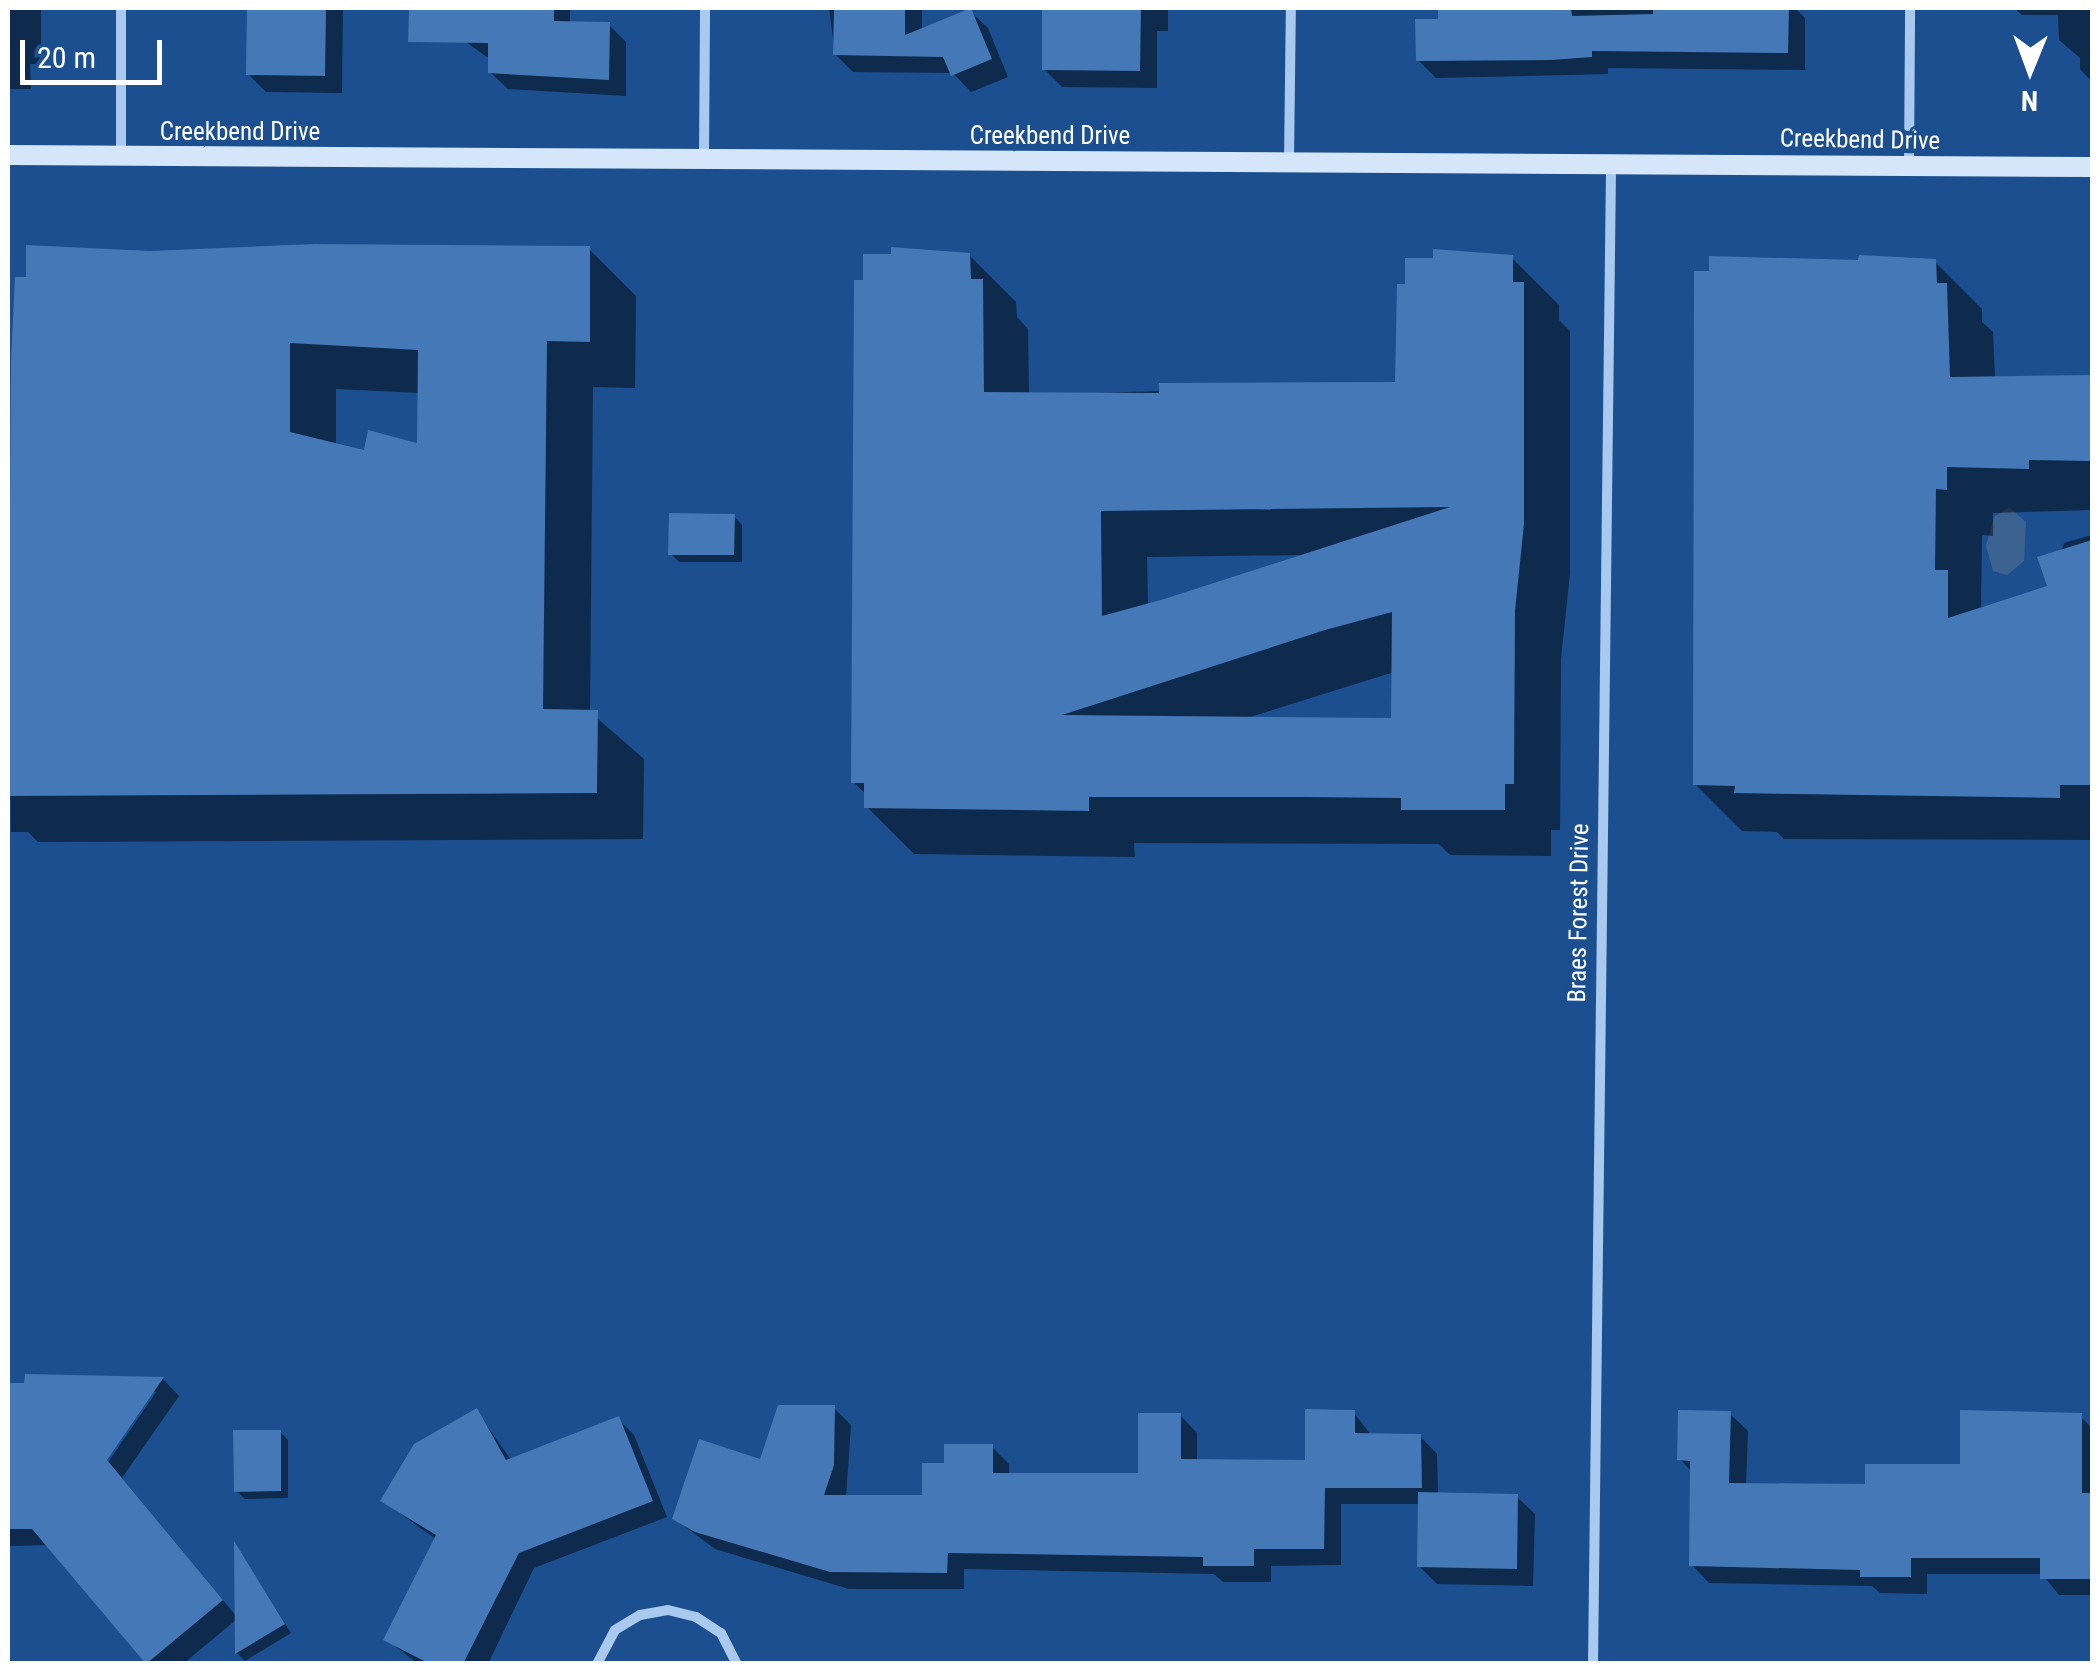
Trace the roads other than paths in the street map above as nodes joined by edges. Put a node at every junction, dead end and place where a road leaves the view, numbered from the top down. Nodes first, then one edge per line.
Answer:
1 (121, 8) edge
2 (705, 8) edge
3 (1291, 8) edge
4 (1910, 8) edge
5 (8, 155) edge
6 (121, 157) junction
7 (704, 160) junction
8 (1289, 162) junction
9 (1611, 163) junction
10 (1909, 166) junction
11 (2092, 167) edge
12 (596, 1664) edge
13 (737, 1664) edge
14 (1593, 1664) edge

1 - 6 street
2 - 7 street
3 - 8 street
4 - 10 street
5 - 6 street, Creekbend Drive
6 - 7 street, Creekbend Drive
7 - 8 street, Creekbend Drive
8 - 9 street, Creekbend Drive
9 - 10 street, Creekbend Drive
9 - 14 street, Braes Forest Drive
10 - 11 street, Creekbend Drive
12 - 13 street

